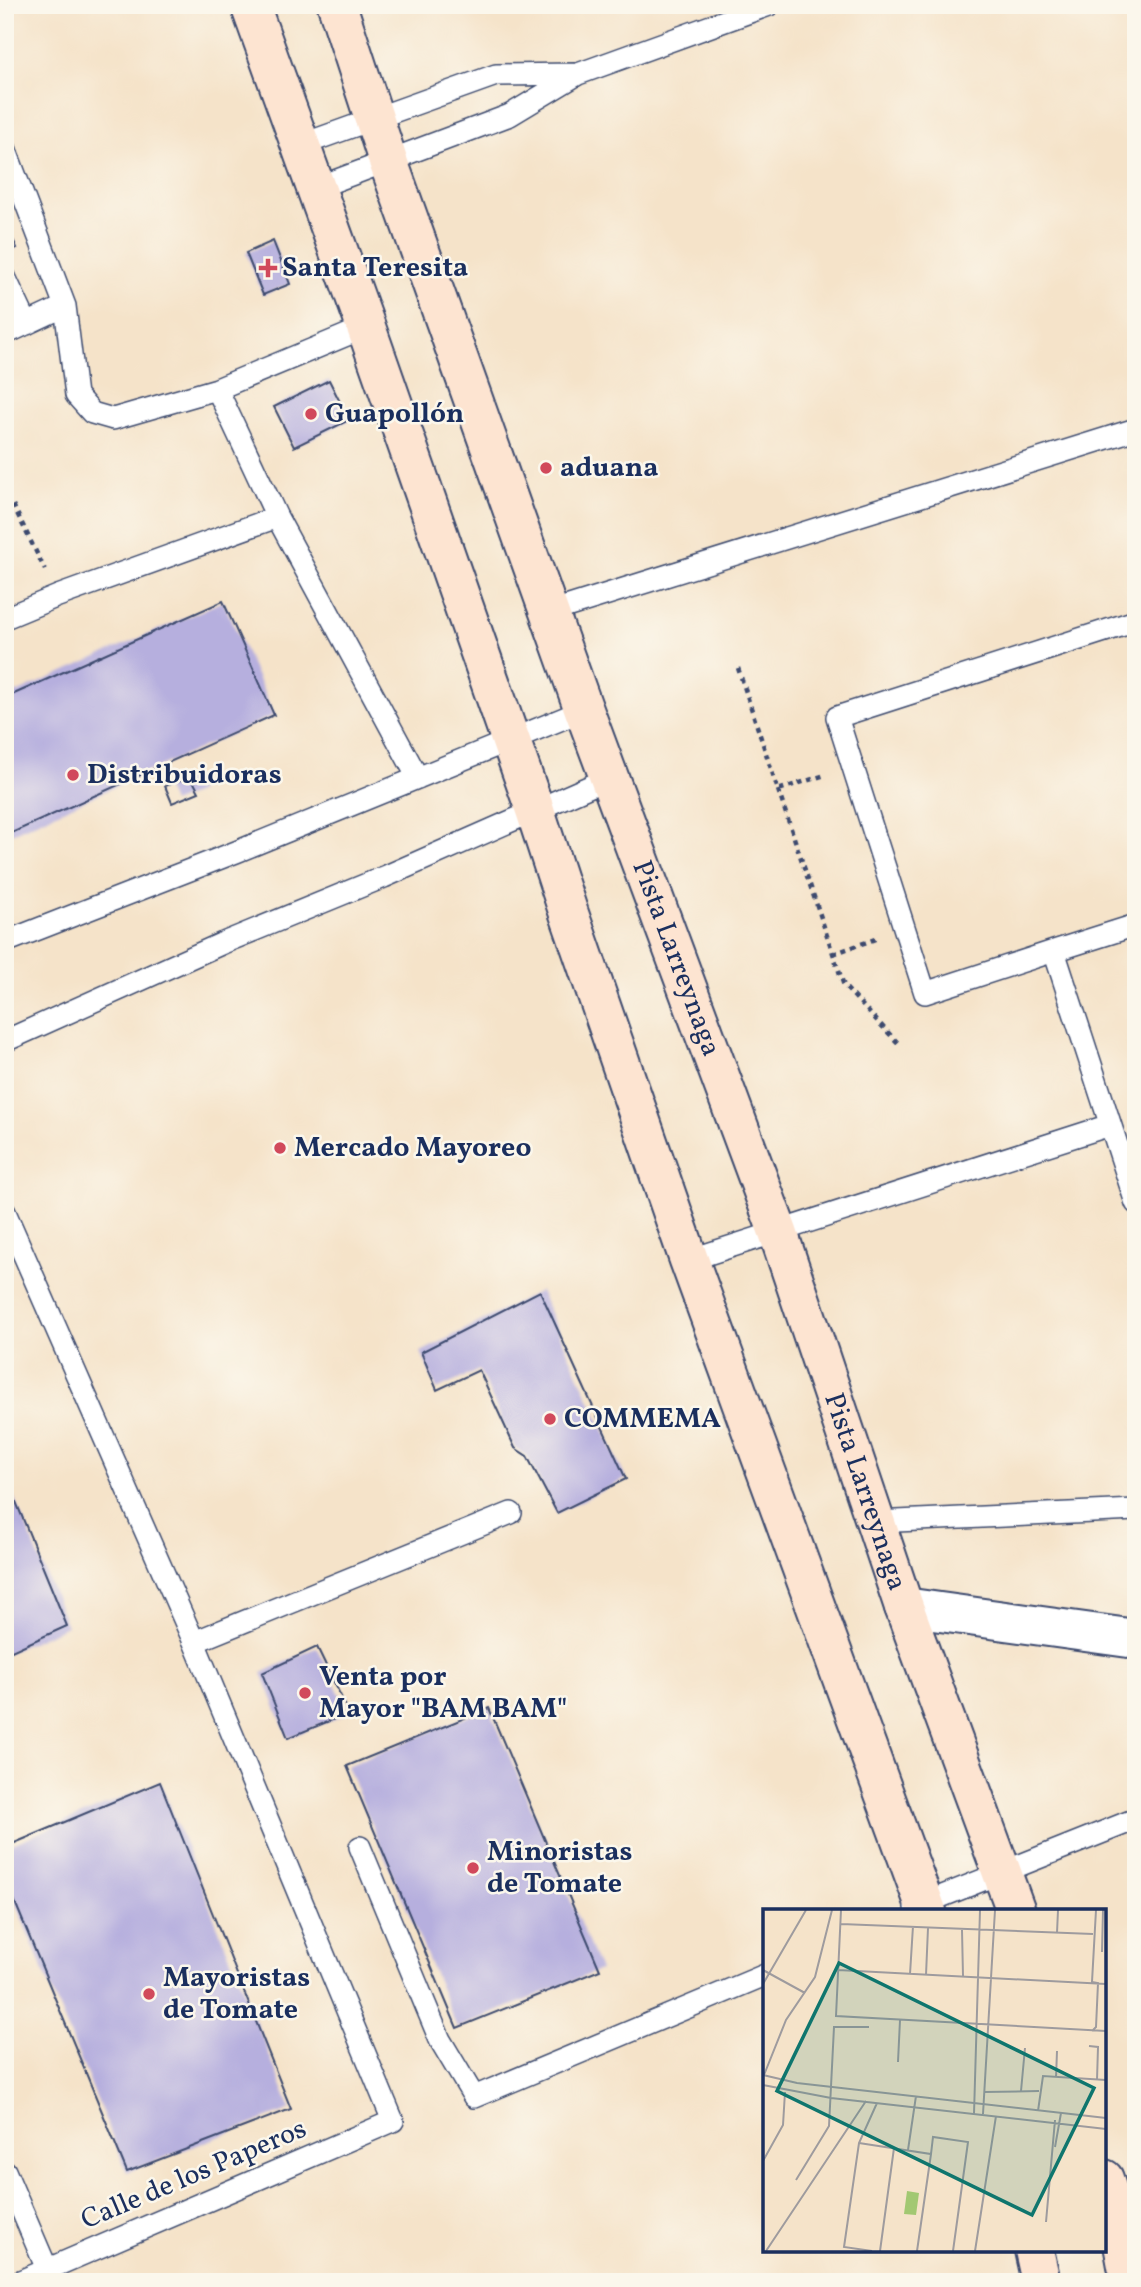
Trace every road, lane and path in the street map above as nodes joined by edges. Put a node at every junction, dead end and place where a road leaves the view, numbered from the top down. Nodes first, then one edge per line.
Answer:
1 (250, 5) edge
2 (337, 5) edge
3 (769, 5) edge
4 (578, 74) junction
5 (374, 117) junction
6 (301, 145) junction
7 (5, 148) edge
8 (388, 161) junction
9 (316, 188) junction
10 (5, 277) edge
11 (65, 306) junction
12 (27, 324) junction
13 (366, 327) junction
14 (5, 334) edge
15 (217, 389) junction
16 (1136, 429) edge
17 (13, 505) dead end
18 (277, 517) junction
19 (58, 596) junction
20 (550, 612) junction
21 (5, 618) edge
22 (1136, 621) edge
23 (738, 668) dead end
24 (584, 709) junction
25 (510, 740) junction
26 (852, 765) junction
27 (611, 777) junction
28 (418, 778) junction
29 (778, 790) junction
30 (535, 810) junction
31 (1136, 925) edge
32 (905, 928) junction
33 (5, 942) edge
34 (1054, 951) junction
35 (833, 954) junction
36 (5, 1041) edge
37 (900, 1045) dead end
38 (1110, 1125) junction
39 (1136, 1203) edge
40 (5, 1212) edge
41 (778, 1232) junction
42 (689, 1260) junction
43 (1136, 1510) edge
44 (511, 1513) dead end
45 (875, 1522) junction
46 (904, 1607) junction
47 (1136, 1639) edge
48 (194, 1642) junction
49 (1136, 1819) edge
50 (359, 1847) dead end
51 (1003, 1872) junction
52 (920, 1908) edge
53 (1015, 1909) edge
54 (763, 1976) edge
55 (5, 2171) edge
56 (1106, 2183) edge
57 (1128, 2226) edge
58 (1034, 2252) edge
59 (47, 2269) junction
60 (18, 2282) edge
61 (1041, 2282) edge
62 (1130, 2282) edge

1 - 6 main road
2 - 5 main road, Pista Larreynaga
3 - 4 lane
4 - 5 lane
4 - 8 lane
5 - 6 lane
5 - 8 main road, Pista Larreynaga
6 - 9 main road
7 - 11 lane
8 - 9 lane
8 - 20 main road, Pista Larreynaga
9 - 13 main road
10 - 12 lane
11 - 12 lane
11 - 15 lane
12 - 14 lane
13 - 15 lane
13 - 25 main road
15 - 18 lane
16 - 20 lane
17 - 19 path
18 - 19 lane
18 - 28 lane
19 - 21 lane
20 - 24 main road, Pista Larreynaga
22 - 26 lane
23 - 29 path
24 - 25 lane
24 - 27 main road, Pista Larreynaga
25 - 28 lane
25 - 30 main road
26 - 29 path
26 - 32 lane
27 - 30 lane
27 - 41 main road, Pista Larreynaga
28 - 33 lane
29 - 35 path
30 - 36 lane
30 - 42 main road
31 - 34 lane
32 - 34 lane
32 - 35 path
34 - 38 lane
35 - 37 path
38 - 39 lane
38 - 41 lane
40 - 48 lane
41 - 42 lane
41 - 45 main road, Pista Larreynaga
42 - 52 main road
43 - 45 lane
44 - 48 lane
45 - 46 main road, Pista Larreynaga
46 - 47 street
46 - 51 main road, Pista Larreynaga
48 - 59 lane, Calle de los Paperos
49 - 51 lane
50 - 54 lane
51 - 52 lane
51 - 53 main road, Pista Larreynaga
55 - 59 lane
56 - 57 main road
57 - 62 main road
58 - 61 main road
59 - 60 lane, Calle de los Paperos

